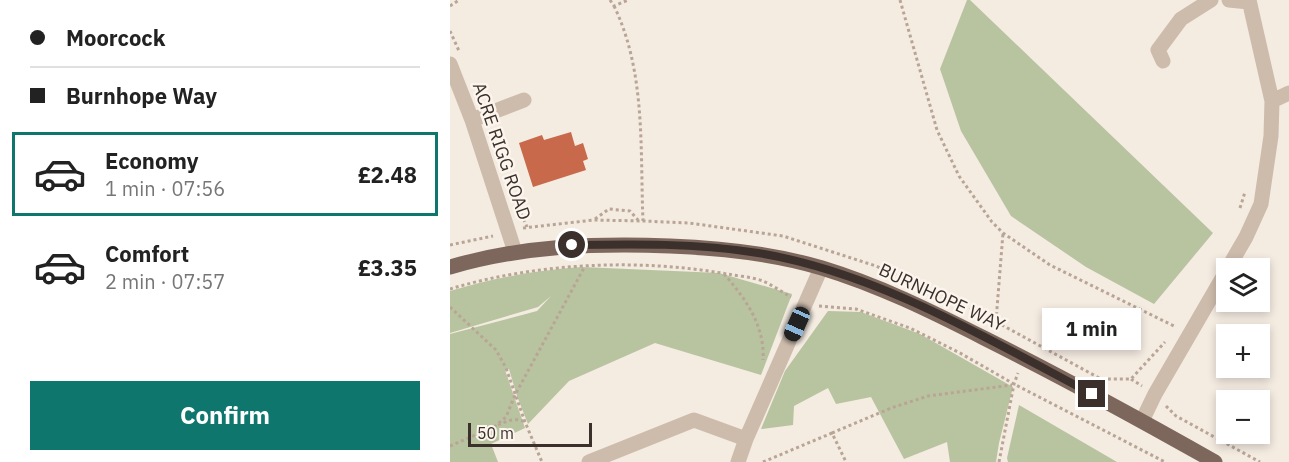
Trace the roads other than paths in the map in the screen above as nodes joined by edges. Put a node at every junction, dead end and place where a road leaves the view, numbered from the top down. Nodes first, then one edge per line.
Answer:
1 (1211, 0) edge
2 (1229, 0) edge
3 (1249, 1) edge
4 (1163, 61) dead end
5 (450, 64) edge
6 (1289, 93) edge
7 (524, 100) dead end
8 (1272, 101) junction
9 (472, 120) junction
10 (515, 252) junction
11 (1234, 258) edge
12 (450, 267) edge
13 (821, 268) junction
14 (1216, 288) edge
15 (1142, 422) junction
16 (746, 439) junction
17 (589, 462) edge
18 (738, 462) edge
19 (1215, 462) edge

1 - 4 street
2 - 3 street
3 - 8 street
5 - 9 street, ACRE RIGG ROAD
6 - 8 street
7 - 9 street
8 - 11 street
9 - 10 street, ACRE RIGG ROAD
10 - 12 main road, BURNHOPE WAY
10 - 13 main road, BURNHOPE WAY
13 - 15 main road, BURNHOPE WAY
13 - 16 street
14 - 15 street
15 - 19 main road, BURNHOPE WAY
16 - 17 street
16 - 18 street

